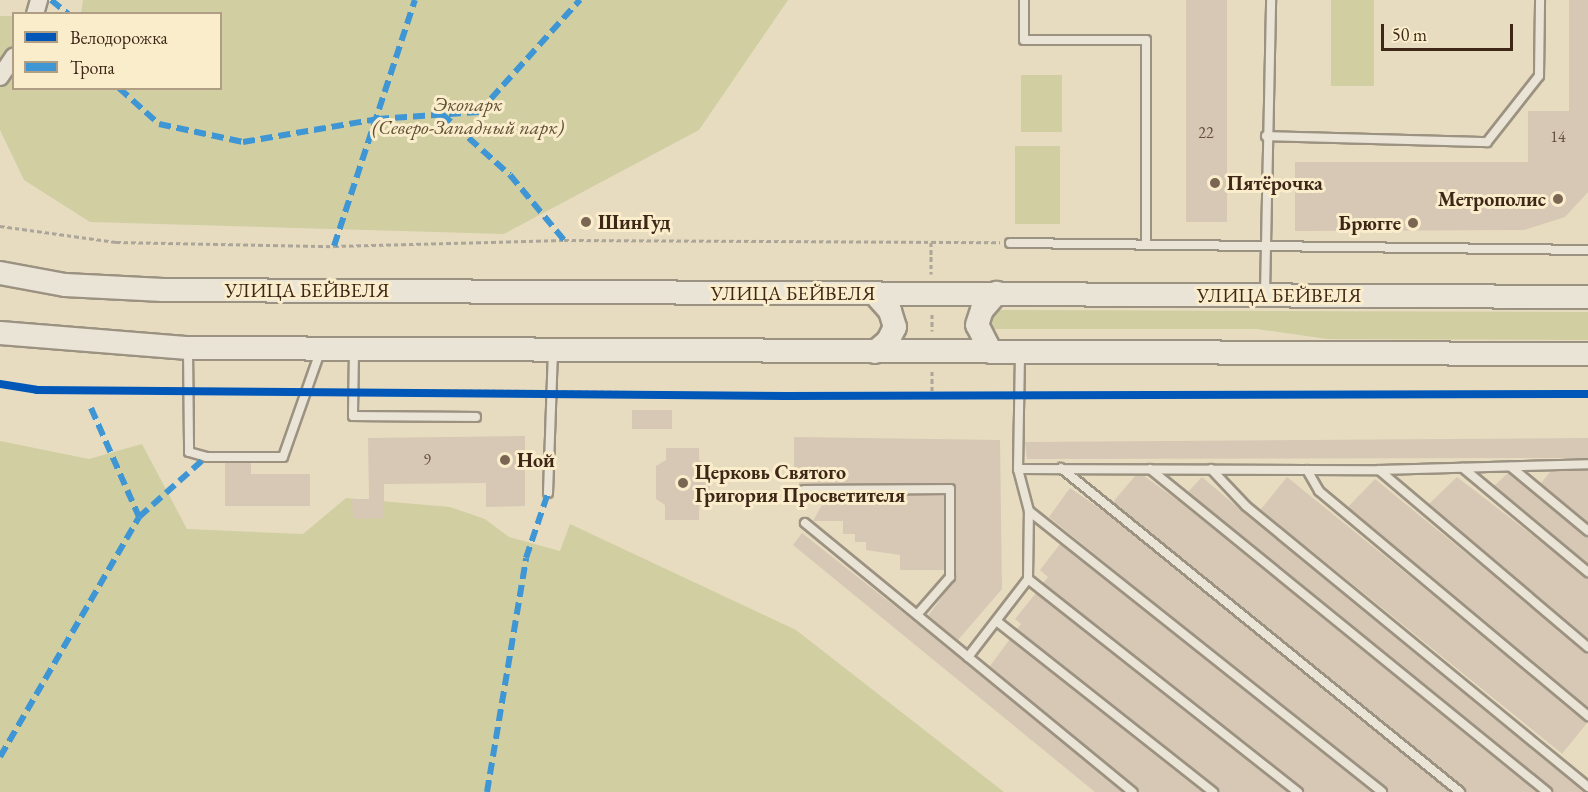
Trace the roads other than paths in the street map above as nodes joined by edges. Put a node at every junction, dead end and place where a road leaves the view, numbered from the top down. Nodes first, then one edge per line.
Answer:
1 (1024, 0) edge
2 (1271, 0) edge
3 (1540, 0) edge
4 (12, 59) edge
5 (0, 77) edge
6 (1266, 136) junction
7 (1011, 243) road end
8 (1146, 243) junction
9 (1266, 249) junction
10 (1588, 250) edge
11 (0, 273) edge
12 (874, 293) junction
13 (997, 293) junction
14 (1265, 295) junction
15 (1588, 297) edge
16 (0, 333) edge
17 (188, 348) junction
18 (322, 349) junction
19 (354, 349) junction
20 (553, 350) junction
21 (874, 352) junction
22 (991, 352) junction
23 (1020, 352) junction
24 (1588, 354) edge
25 (476, 417) dead end
26 (1588, 465) edge
27 (1510, 467) junction
28 (1061, 468) junction
29 (1463, 468) junction
30 (1018, 469) junction
31 (1150, 469) junction
32 (1210, 469) junction
33 (1307, 470) junction
34 (1379, 470) junction
35 (804, 490) dead end
36 (549, 493) dead end
37 (1029, 512) junction
38 (805, 523) dead end
39 (1588, 531) edge
40 (1588, 572) edge
41 (1028, 579) junction
42 (917, 615) junction
43 (999, 623) junction
44 (1588, 647) edge
45 (968, 657) junction
46 (1588, 716) edge
47 (1588, 787) edge
48 (1132, 792) edge
49 (1213, 792) edge
50 (1298, 792) edge
51 (1382, 792) edge
52 (1460, 792) edge
53 (1547, 792) edge

1 - 8 lane
2 - 6 lane
3 - 6 lane
4 - 5 street
6 - 9 lane
7 - 8 lane
8 - 9 lane
9 - 10 lane
9 - 14 lane
11 - 12 main road, УЛИЦА БЕЙВЕЛЯ
12 - 13 main road, УЛИЦА БЕЙВЕЛЯ
12 - 21 main road
13 - 14 main road, УЛИЦА БЕЙВЕЛЯ
13 - 22 main road
14 - 15 main road, УЛИЦА БЕЙВЕЛЯ
16 - 17 main road
17 - 18 main road
17 - 18 lane
18 - 19 main road
19 - 20 main road
19 - 25 lane
20 - 21 main road
20 - 36 lane
21 - 22 main road
22 - 23 main road
23 - 24 main road
23 - 30 lane
26 - 27 lane
27 - 29 lane
27 - 39 lane
28 - 30 lane
28 - 31 lane
28 - 52 lane
29 - 34 lane
29 - 40 lane
30 - 37 lane
31 - 32 lane
31 - 53 lane
32 - 33 lane
32 - 47 lane
33 - 34 lane
33 - 46 lane
34 - 44 lane
35 - 42 lane
37 - 41 lane
37 - 51 lane
38 - 42 lane
41 - 43 lane
41 - 50 lane
42 - 45 lane
43 - 45 lane
43 - 49 lane
45 - 48 lane

